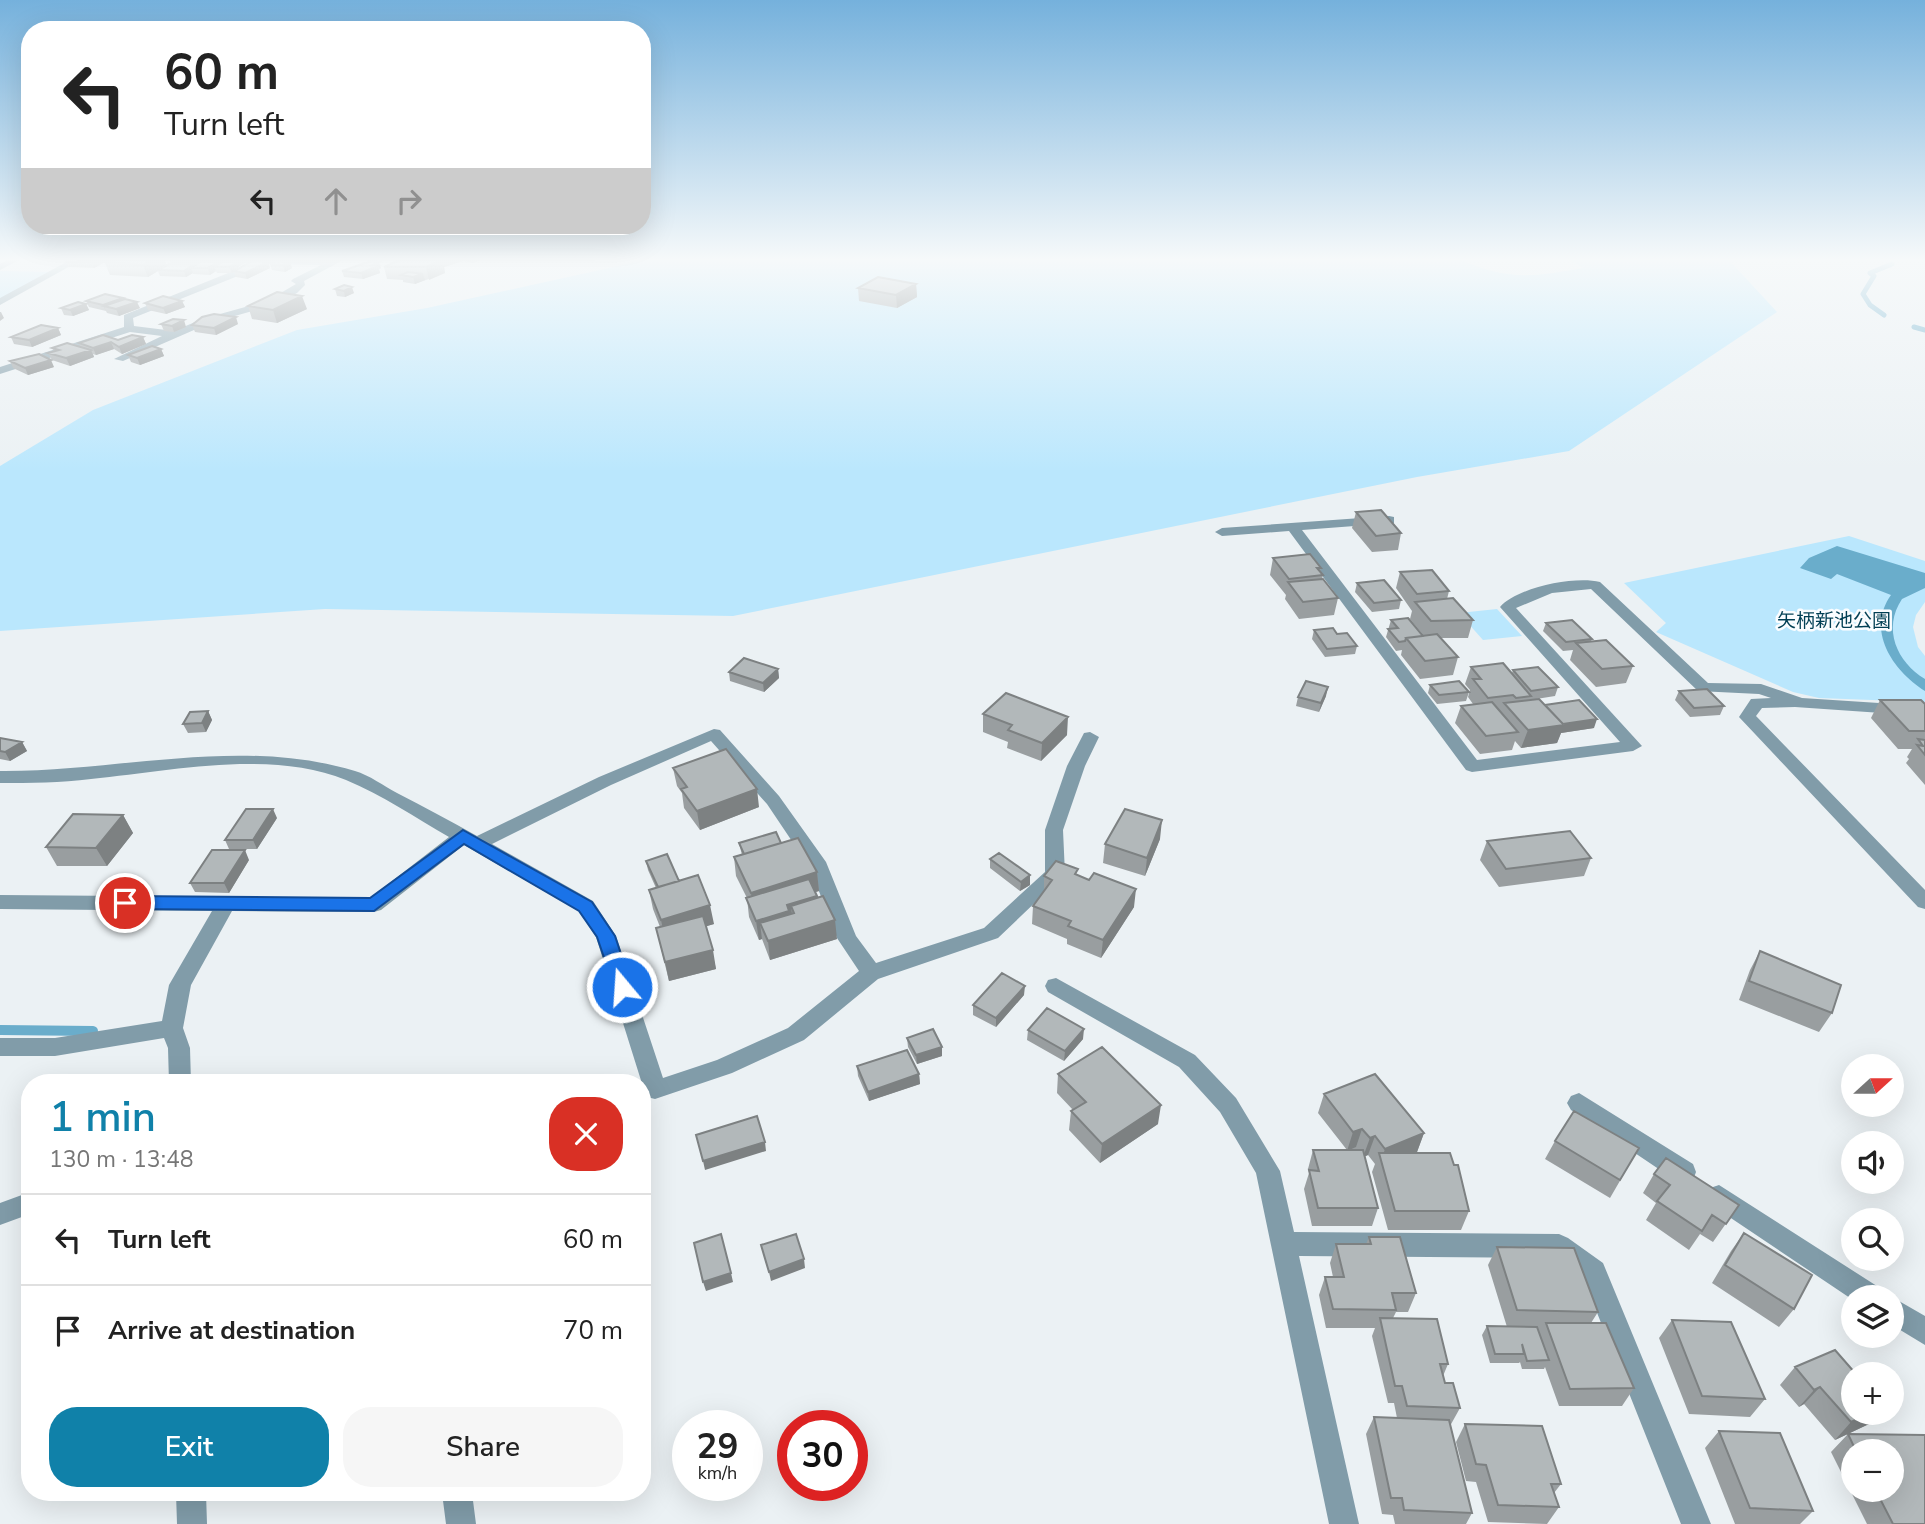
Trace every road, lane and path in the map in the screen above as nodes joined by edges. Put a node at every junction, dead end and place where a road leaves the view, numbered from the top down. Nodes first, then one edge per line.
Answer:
1 (126, 330) edge
2 (140, 330) edge
3 (187, 330) edge
4 (178, 334) junction
5 (119, 359) dead end
6 (0, 371) edge
7 (1389, 520) edge
8 (1293, 527) junction
9 (1222, 532) dead end
10 (1800, 704) junction
11 (1925, 711) edge
12 (1090, 737) dead end
13 (0, 777) edge
14 (471, 839) junction
15 (0, 902) edge
16 (1925, 902) edge
17 (226, 904) junction
18 (872, 973) junction
19 (1056, 986) dead end
20 (172, 1028) junction
21 (0, 1047) edge
22 (180, 1074) edge
23 (650, 1074) edge
24 (651, 1077) edge
25 (1579, 1103) dead end
26 (21, 1206) edge
27 (0, 1214) edge
28 (1284, 1244) junction
29 (1853, 1285) edge
30 (1904, 1318) edge
31 (1925, 1332) edge
32 (191, 1501) edge
33 (458, 1501) edge
34 (192, 1524) edge
35 (461, 1524) edge
36 (1345, 1524) edge
37 (1696, 1524) edge

1 - 6 street
2 - 4 street
3 - 4 street
4 - 5 street
7 - 8 street
8 - 9 street
8 - 10 street
10 - 11 street
10 - 16 street
12 - 18 street
13 - 14 street
14 - 17 street
14 - 18 street
14 - 23 street
15 - 17 street
17 - 20 street
18 - 24 street
19 - 28 street
20 - 21 street
20 - 22 street
25 - 29 street
26 - 27 street
28 - 36 street
28 - 37 street
30 - 31 street
32 - 34 street
33 - 35 street

